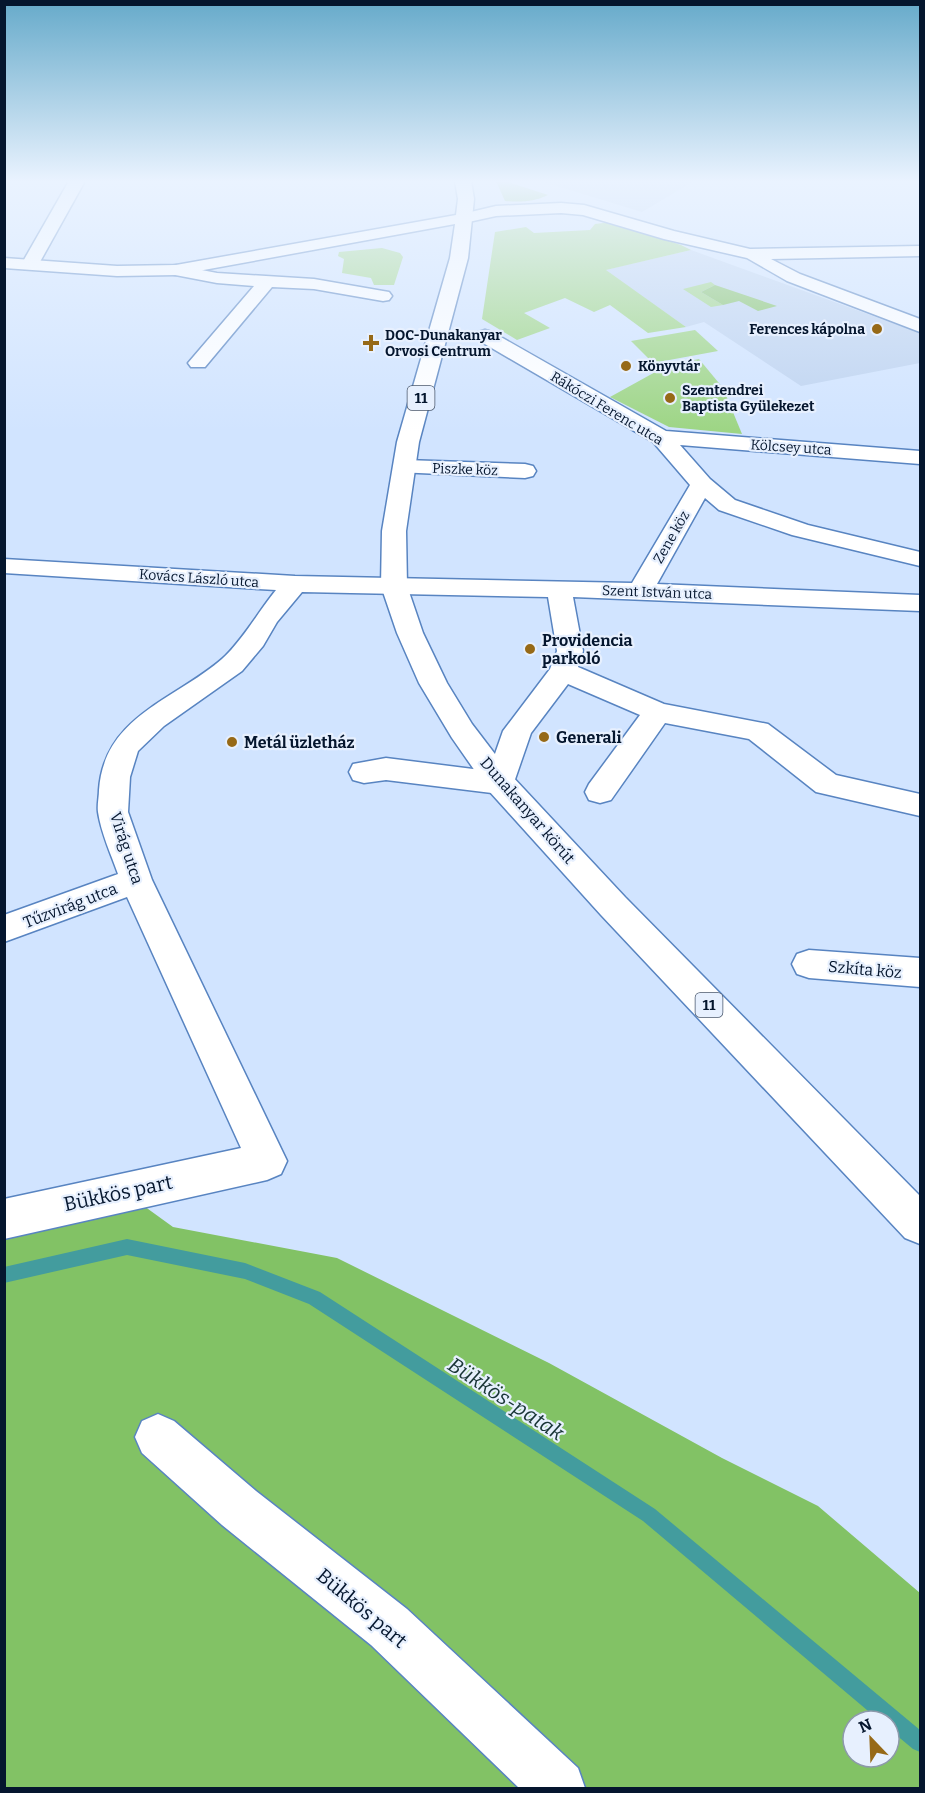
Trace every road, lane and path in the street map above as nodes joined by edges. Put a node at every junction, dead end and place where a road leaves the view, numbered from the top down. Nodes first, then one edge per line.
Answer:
1 (26, 265) edge
2 (30, 265) joint
3 (206, 265) edge
4 (457, 265) edge
5 (767, 265) edge
6 (177, 270) junction
7 (267, 281) junction
8 (383, 296) dead end
9 (918, 325) edge
10 (485, 336) dead end
11 (198, 363) dead end
12 (661, 437) junction
13 (921, 458) edge
14 (405, 467) junction
15 (525, 471) dead end
16 (702, 484) junction
17 (921, 559) edge
18 (4, 566) edge
19 (295, 584) junction
20 (394, 586) junction
21 (559, 589) junction
22 (640, 591) junction
23 (921, 603) edge
24 (563, 671) junction
25 (658, 712) junction
26 (364, 772) dead end
27 (500, 783) junction
28 (600, 792) dead end
29 (921, 805) edge
30 (136, 880) junction
31 (4, 929) edge
32 (809, 964) dead end
33 (921, 973) edge
34 (267, 1161) joint
35 (4, 1219) edge
36 (921, 1224) edge
37 (158, 1437) dead end
38 (558, 1788) edge

1 - 2 street
2 - 6 street
3 - 6 street
4 - 14 street, Dunakanyar körút / 11
5 - 9 street
6 - 7 street
7 - 8 street
7 - 11 street
10 - 12 street, Rákóczi Ferenc utca
12 - 13 street, Kölcsey utca
12 - 16 street, Rákóczi Ferenc utca
14 - 15 street, Piszke köz
14 - 20 street, Dunakanyar körút / 11
16 - 17 street, Rákóczi Ferenc utca
16 - 22 street, Zene köz
18 - 19 street, Kovács László utca
19 - 20 street, Kovács László utca
19 - 30 street, Virág utca
20 - 21 street, Szent István utca
20 - 27 street, Dunakanyar körút / 11
21 - 22 street, Szent István utca
21 - 24 street
22 - 23 street, Szent István utca
24 - 25 street
24 - 27 street
25 - 28 street
25 - 29 street
26 - 27 street
27 - 36 street, Dunakanyar körút / 11
30 - 31 street, Tűzvirág utca
30 - 34 street, Virág utca
32 - 33 street, Szkíta köz
34 - 35 street, Bükkös part
37 - 38 street, Bükkös part

